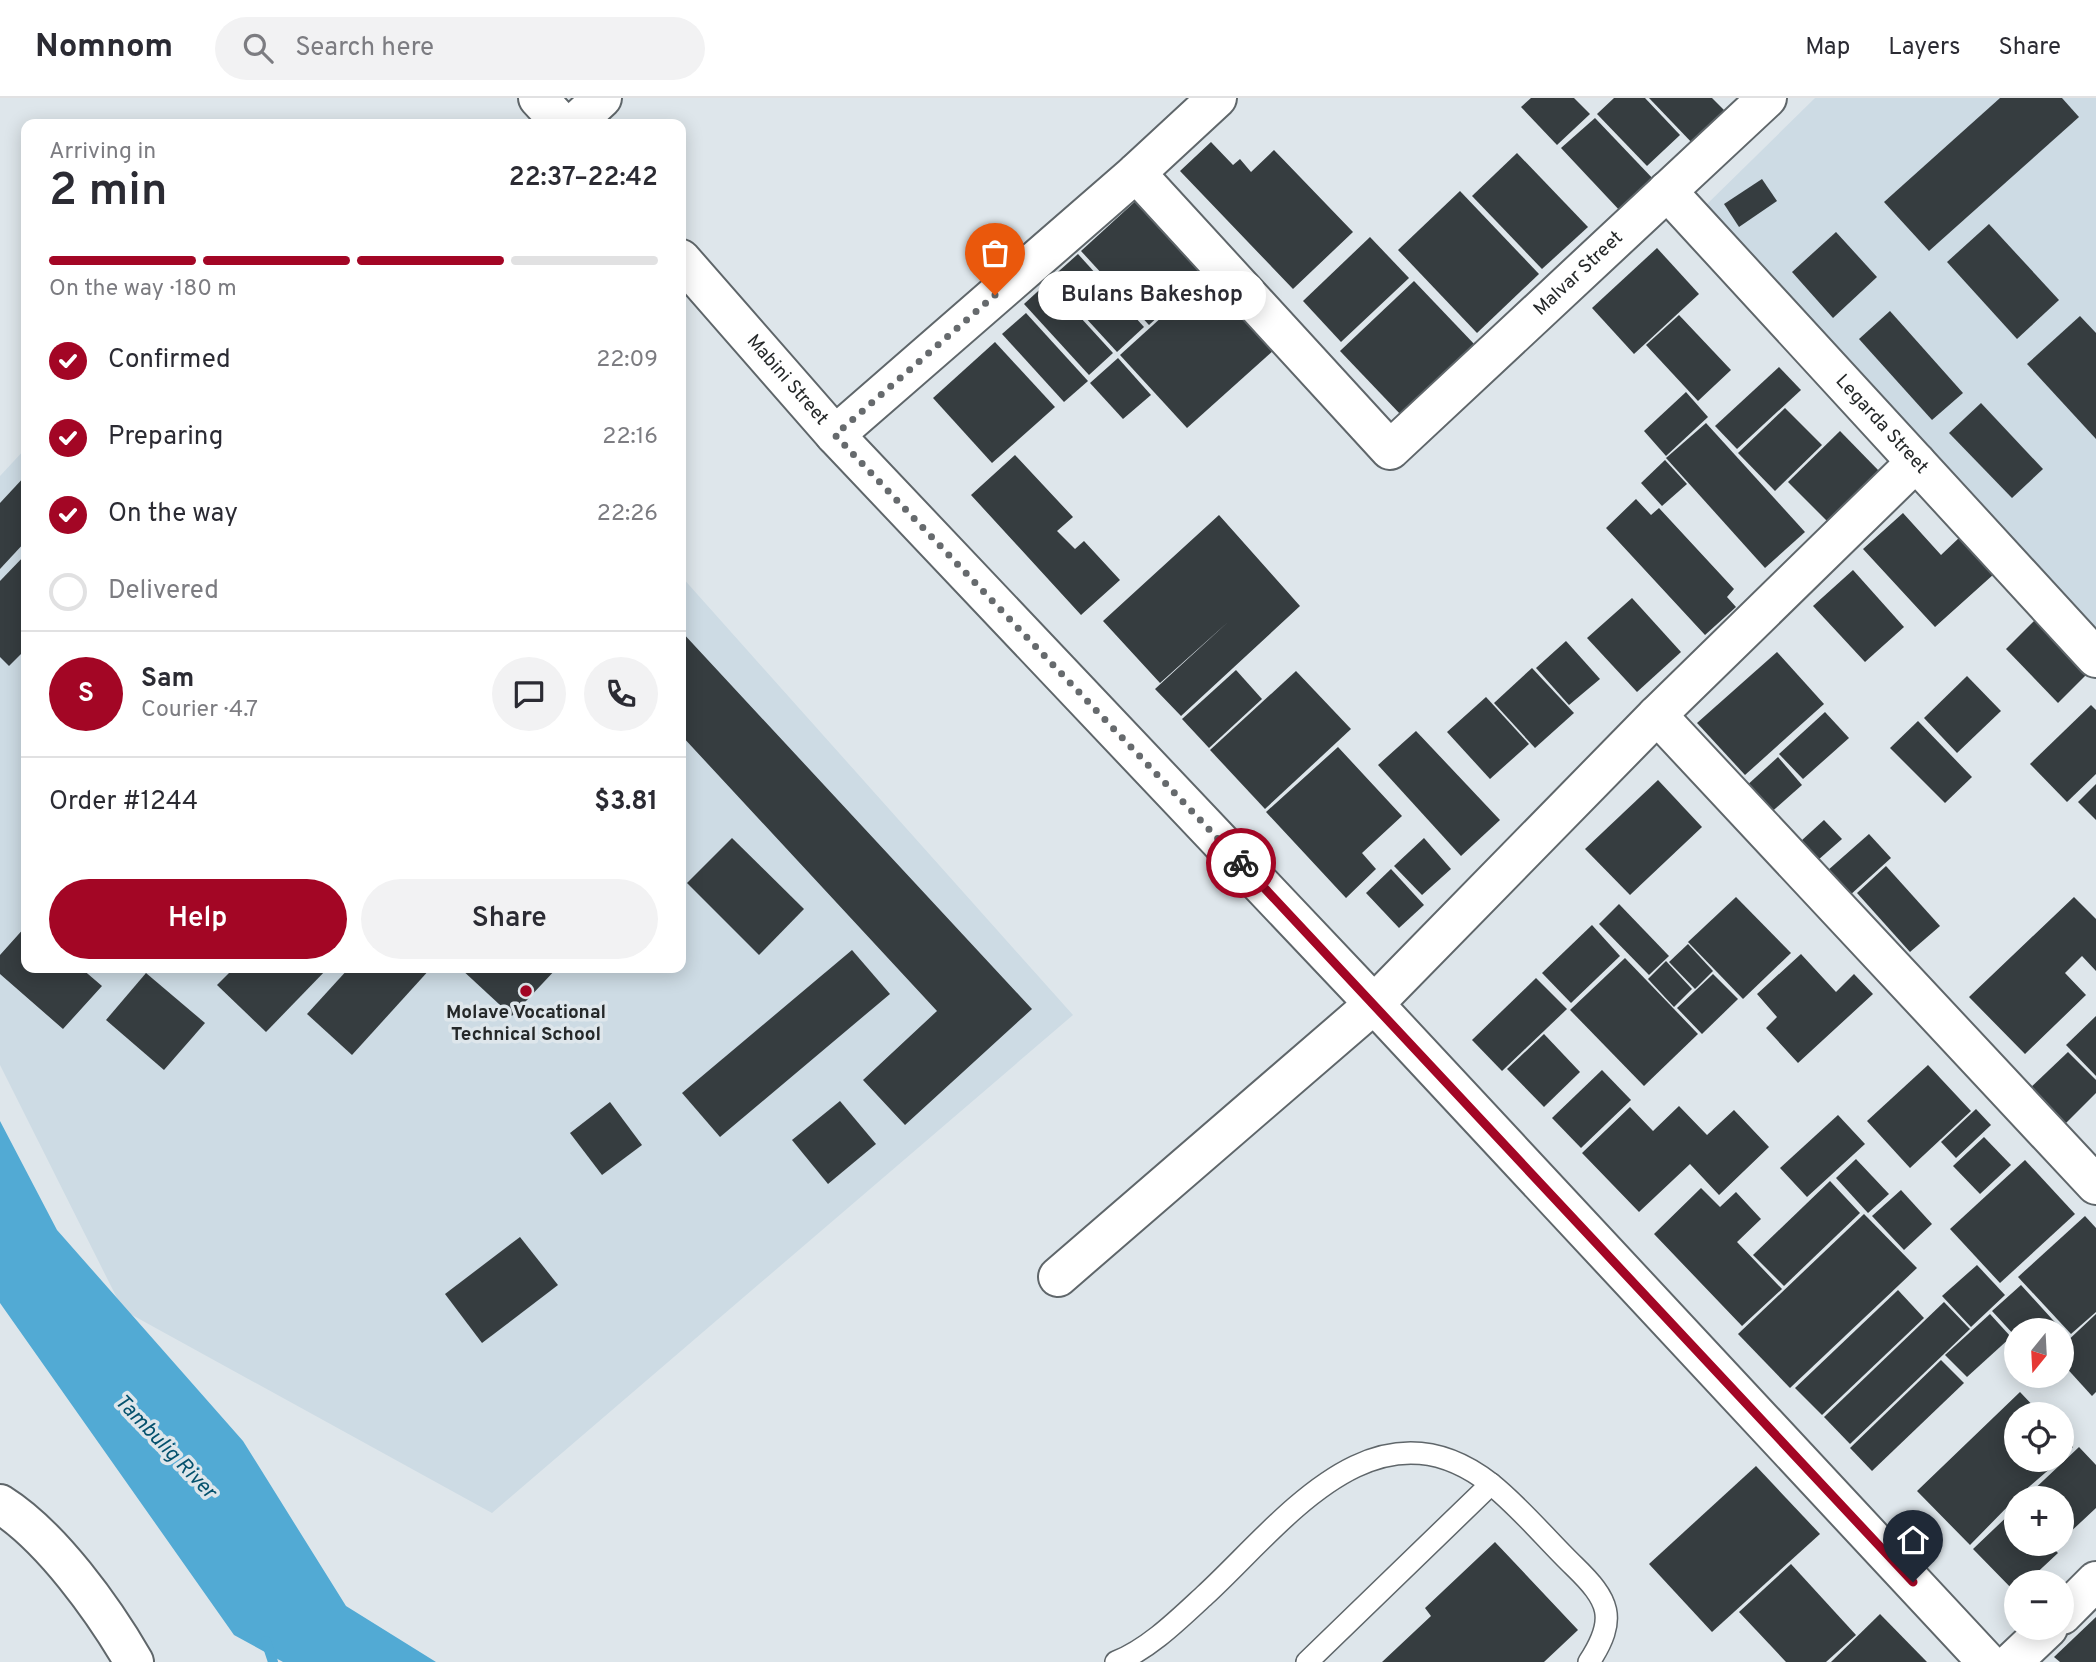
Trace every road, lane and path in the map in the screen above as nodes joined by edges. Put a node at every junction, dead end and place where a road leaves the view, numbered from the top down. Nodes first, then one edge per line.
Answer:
1 (538, 98) edge
2 (602, 98) edge
3 (1216, 98) edge
4 (1767, 98) edge
5 (557, 119) edge
6 (579, 119) edge
7 (1136, 173) junction
8 (1667, 191) junction
9 (686, 265) edge
10 (835, 435) junction
11 (1916, 462) junction
12 (2096, 658) edge
13 (1657, 715) junction
14 (1374, 1004) junction
15 (2096, 1185) edge
16 (1058, 1277) dead end
17 (1491, 1484) junction
18 (0, 1504) edge
19 (2096, 1581) edge
20 (2074, 1603) edge
21 (2035, 1640) edge
22 (1129, 1660) edge
23 (134, 1662) edge
24 (1307, 1662) edge
25 (1589, 1662) edge
26 (1987, 1662) edge
27 (2012, 1662) edge

1 - 5 street
2 - 6 street
3 - 7 street
4 - 8 street, Malvar Street
7 - 8 street, Malvar Street
7 - 10 street
8 - 11 street, Legarda Street
9 - 10 street, Mabini Street
10 - 14 street, Mabini Street
11 - 12 street, Legarda Street
11 - 13 street
13 - 14 street
13 - 15 street
14 - 16 street
14 - 26 street, Mabini Street
17 - 22 lane
17 - 24 lane
17 - 25 lane
18 - 23 street
19 - 20 street
21 - 27 street

